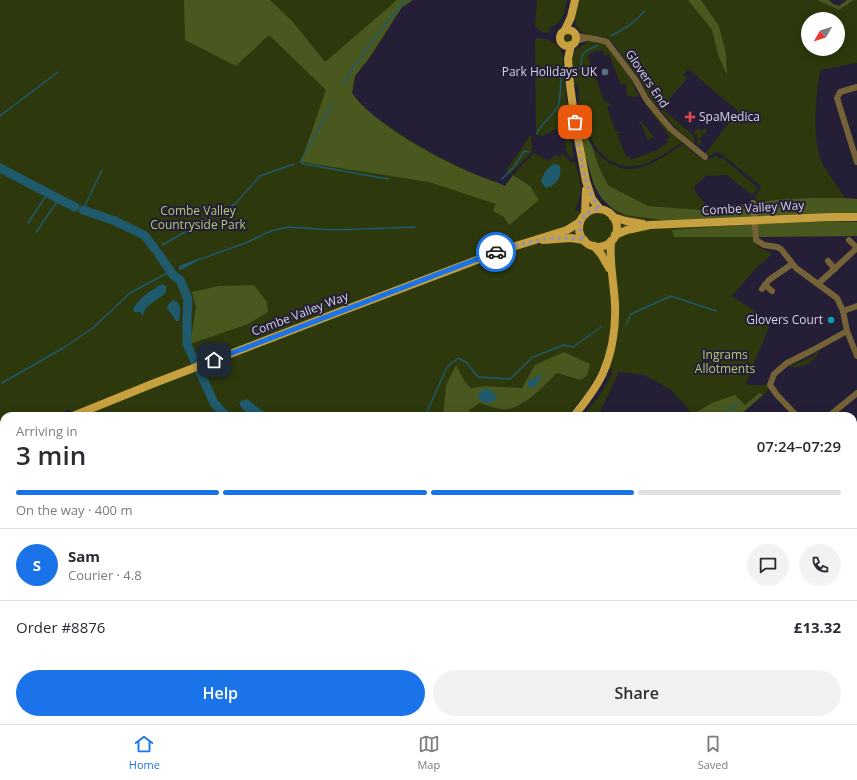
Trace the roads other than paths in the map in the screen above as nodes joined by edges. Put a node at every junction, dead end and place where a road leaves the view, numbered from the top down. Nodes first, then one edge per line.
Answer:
1 (575, 0) edge
2 (571, 38) junction
3 (857, 87) edge
4 (705, 157) dead end
5 (857, 162) edge
6 (586, 181) junction
7 (753, 203) dead end
8 (600, 209) junction
9 (585, 214) junction
10 (612, 217) junction
11 (857, 217) edge
12 (580, 222) junction
13 (650, 225) junction
14 (613, 238) junction
15 (537, 240) junction
16 (584, 240) junction
17 (849, 240) dead end
18 (594, 246) junction
19 (857, 248) edge
20 (828, 261) dead end
21 (792, 264) junction
22 (835, 269) junction
23 (612, 273) junction
24 (818, 284) junction
25 (772, 291) dead end
26 (857, 306) edge
27 (843, 311) junction
28 (847, 331) junction
29 (857, 356) edge
30 (857, 393) edge
31 (83, 412) edge
32 (577, 412) edge
33 (793, 412) edge
34 (834, 412) edge

1 - 2 main road
2 - 4 street, Glovers End
2 - 6 main road
3 - 5 street
6 - 8 main road
6 - 9 main road
7 - 21 street
8 - 9 main road
8 - 10 main road
9 - 12 main road
10 - 13 main road, Combe Valley Way
10 - 14 main road
11 - 13 main road, Combe Valley Way
12 - 15 main road, Combe Valley Way
12 - 16 main road
13 - 14 main road, Combe Valley Way
14 - 18 main road
14 - 23 main road
15 - 16 main road, Combe Valley Way
15 - 31 main road, Combe Valley Way
16 - 18 main road
17 - 19 street
18 - 23 main road
19 - 22 street
20 - 22 street
21 - 24 street
21 - 25 street
22 - 24 street
23 - 32 main road
24 - 27 street
26 - 27 street
27 - 28 street
28 - 29 street
28 - 33 street
30 - 34 street

